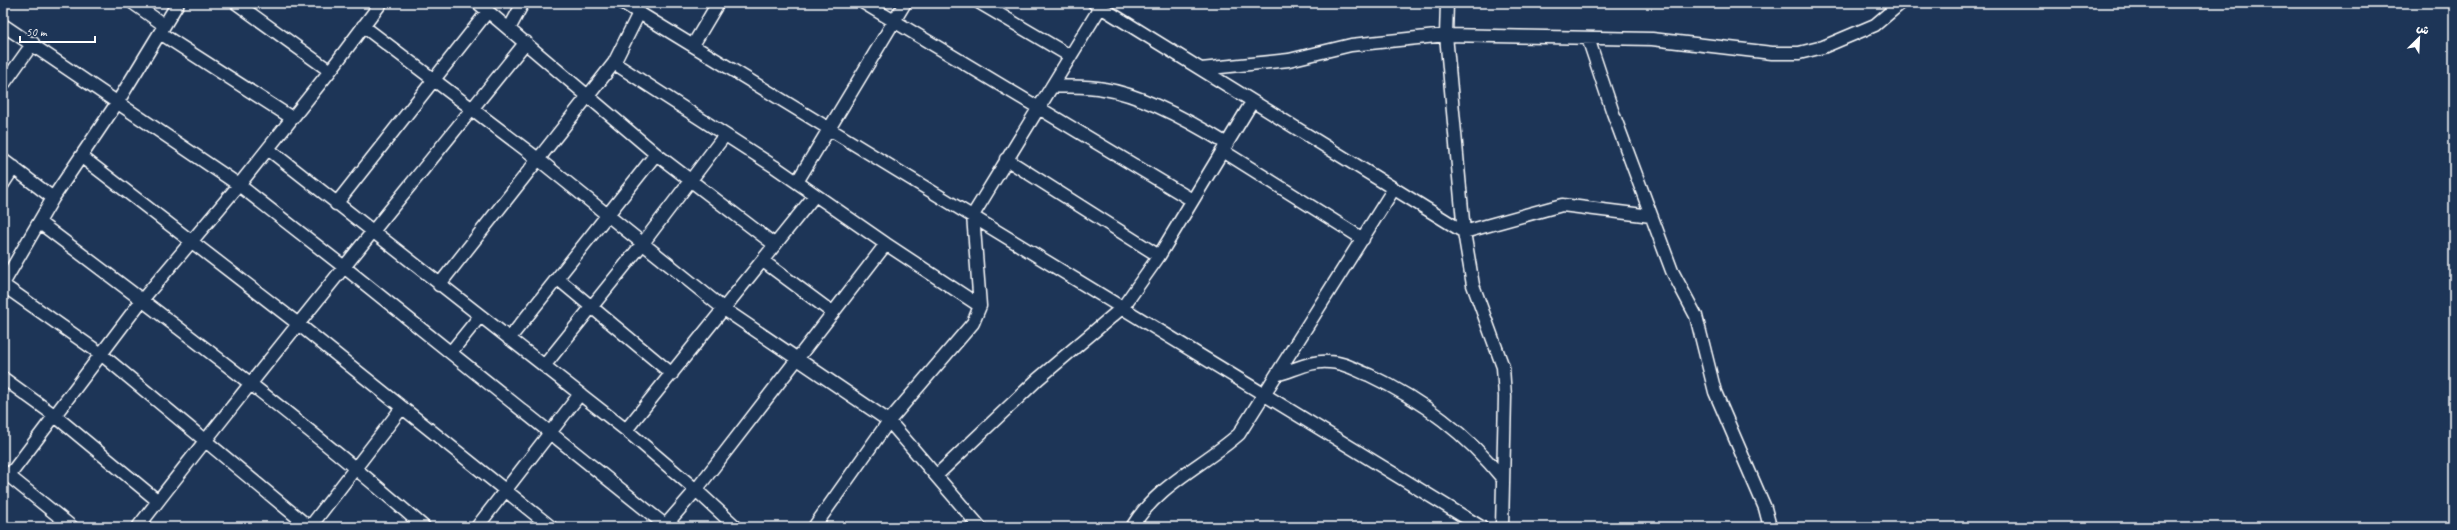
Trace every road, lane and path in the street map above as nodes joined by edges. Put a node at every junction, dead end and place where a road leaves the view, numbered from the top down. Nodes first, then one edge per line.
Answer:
1 (133, 3) edge
2 (178, 3) edge
3 (236, 3) edge
4 (381, 3) edge
5 (478, 3) edge
6 (523, 3) edge
7 (623, 3) edge
8 (718, 3) edge
9 (864, 3) edge
10 (905, 3) edge
11 (980, 3) edge
12 (1447, 3) edge
13 (1901, 3) edge
14 (1099, 4) edge
15 (488, 11) junction
16 (640, 13) junction
17 (894, 21) junction
18 (3, 25) edge
19 (363, 26) junction
20 (162, 29) junction
21 (509, 29) junction
22 (1446, 35) junction
23 (1588, 38) junction
24 (526, 42) junction
25 (33, 43) junction
26 (693, 45) junction
27 (1070, 56) junction
28 (614, 63) junction
29 (1201, 70) junction
30 (330, 71) junction
31 (434, 79) junction
32 (3, 85) edge
33 (1052, 86) junction
34 (587, 96) junction
35 (1252, 102) junction
36 (117, 103) junction
37 (473, 108) junction
38 (1039, 108) junction
39 (292, 118) junction
40 (828, 129) junction
41 (725, 135) junction
42 (1225, 148) junction
43 (268, 149) junction
44 (656, 154) junction
45 (82, 157) junction
46 (538, 159) junction
47 (1006, 159) junction
48 (3, 160) edge
49 (14, 167) junction
50 (690, 182) junction
51 (797, 182) junction
52 (3, 184) edge
53 (239, 185) junction
54 (1393, 190) junction
55 (815, 195) junction
56 (53, 198) junction
57 (1192, 200) junction
58 (336, 204) junction
59 (607, 215) junction
60 (973, 215) junction
61 (1651, 216) junction
62 (40, 223) junction
63 (1464, 232) junction
64 (373, 234) junction
65 (1363, 239) junction
66 (192, 242) junction
67 (643, 243) junction
68 (886, 244) junction
69 (775, 245) junction
70 (1159, 256) junction
71 (763, 261) junction
72 (344, 267) junction
73 (558, 279) junction
74 (3, 285) edge
75 (439, 285) junction
76 (142, 300) junction
77 (980, 306) junction
78 (592, 307) junction
79 (1123, 307) junction
80 (724, 309) junction
81 (833, 313) junction
82 (480, 316) junction
83 (297, 323) junction
84 (509, 339) junction
85 (451, 352) junction
86 (101, 354) junction
87 (799, 358) junction
88 (544, 366) junction
89 (672, 374) junction
90 (1278, 374) junction
91 (3, 378) edge
92 (250, 382) junction
93 (580, 394) junction
94 (1266, 394) junction
95 (401, 409) junction
96 (54, 415) junction
97 (889, 421) junction
98 (626, 430) junction
99 (550, 432) junction
100 (205, 441) junction
101 (356, 468) junction
102 (6, 474) edge
103 (937, 475) junction
104 (1503, 479) junction
105 (696, 490) junction
106 (506, 491) junction
107 (158, 501) junction
108 (664, 526) edge
109 (72, 527) edge
110 (138, 527) edge
111 (310, 527) edge
112 (424, 527) edge
113 (477, 527) edge
114 (551, 527) edge
115 (736, 527) edge
116 (814, 527) edge
117 (980, 527) edge
118 (1132, 527) edge
119 (1481, 527) edge
120 (1502, 527) edge
121 (1770, 527) edge

1 - 20 street
2 - 20 street
3 - 30 street
4 - 19 street
5 - 15 street
6 - 21 street
7 - 16 street
8 - 26 street
9 - 17 street
10 - 17 street
11 - 27 street
12 - 22 street
13 - 23 street
14 - 27 street
14 - 29 street
15 - 21 street
15 - 31 street
16 - 26 street
16 - 28 street
17 - 38 street
17 - 40 street
18 - 25 street
19 - 30 street
19 - 31 street
20 - 36 street
20 - 39 street
21 - 24 street
22 - 23 street
22 - 29 street
22 - 63 street
23 - 61 street
24 - 34 street
24 - 37 street
25 - 32 street
25 - 36 street
26 - 40 street
27 - 33 street
28 - 34 street
28 - 41 street
29 - 35 street
30 - 39 street
31 - 37 street
31 - 58 street
33 - 38 street
33 - 42 street
34 - 44 street
34 - 46 street
35 - 42 street
35 - 54 street
36 - 45 street
36 - 53 street
37 - 46 street
37 - 64 street
38 - 47 street
38 - 57 street
39 - 43 street
40 - 51 street
40 - 60 street
41 - 50 street
41 - 51 street
42 - 57 street
42 - 65 street
43 - 53 street
43 - 58 street
44 - 50 street
44 - 59 street
45 - 56 street
45 - 66 street
46 - 59 street
46 - 75 street
47 - 60 street
47 - 70 street
48 - 49 street
49 - 52 street
49 - 56 street
50 - 67 street
50 - 69 street
51 - 55 street
53 - 66 street
53 - 72 street
54 - 63 street
54 - 65 street
55 - 68 street
55 - 69 street
56 - 62 street
57 - 70 street
58 - 64 street
59 - 67 street
59 - 73 street
60 - 77 street
60 - 79 street
61 - 63 street
61 - 121 street
62 - 74 street
62 - 76 street
63 - 104 street
64 - 72 street
64 - 75 street
65 - 90 street
66 - 76 street
66 - 83 street
67 - 78 street
67 - 80 street
68 - 77 street
68 - 81 street
69 - 71 street
70 - 79 street
71 - 80 street
71 - 81 street
72 - 83 street
72 - 85 street
73 - 78 street
73 - 84 street
74 - 86 street
75 - 82 street
76 - 86 street
76 - 92 street
77 - 97 street
78 - 88 street
78 - 89 street
79 - 94 street
79 - 103 street
80 - 87 street
80 - 89 street
81 - 87 street
82 - 84 street
82 - 85 street
83 - 92 street
83 - 95 street
84 - 88 street
85 - 99 street
86 - 96 street
86 - 100 street
87 - 97 street
87 - 105 street
88 - 93 street
89 - 98 street
90 - 94 street
90 - 104 street
91 - 96 street
92 - 100 street
92 - 101 street
93 - 98 street
93 - 99 street
94 - 118 street
94 - 119 street
95 - 101 street
95 - 106 street
96 - 102 street
96 - 107 street
97 - 103 street
97 - 116 street
98 - 105 street
99 - 106 street
99 - 108 street
100 - 107 street
100 - 111 street
101 - 111 street
101 - 112 street
102 - 109 street
103 - 117 street
104 - 120 street
105 - 108 street
105 - 115 street
106 - 113 street
106 - 114 street
107 - 110 street

